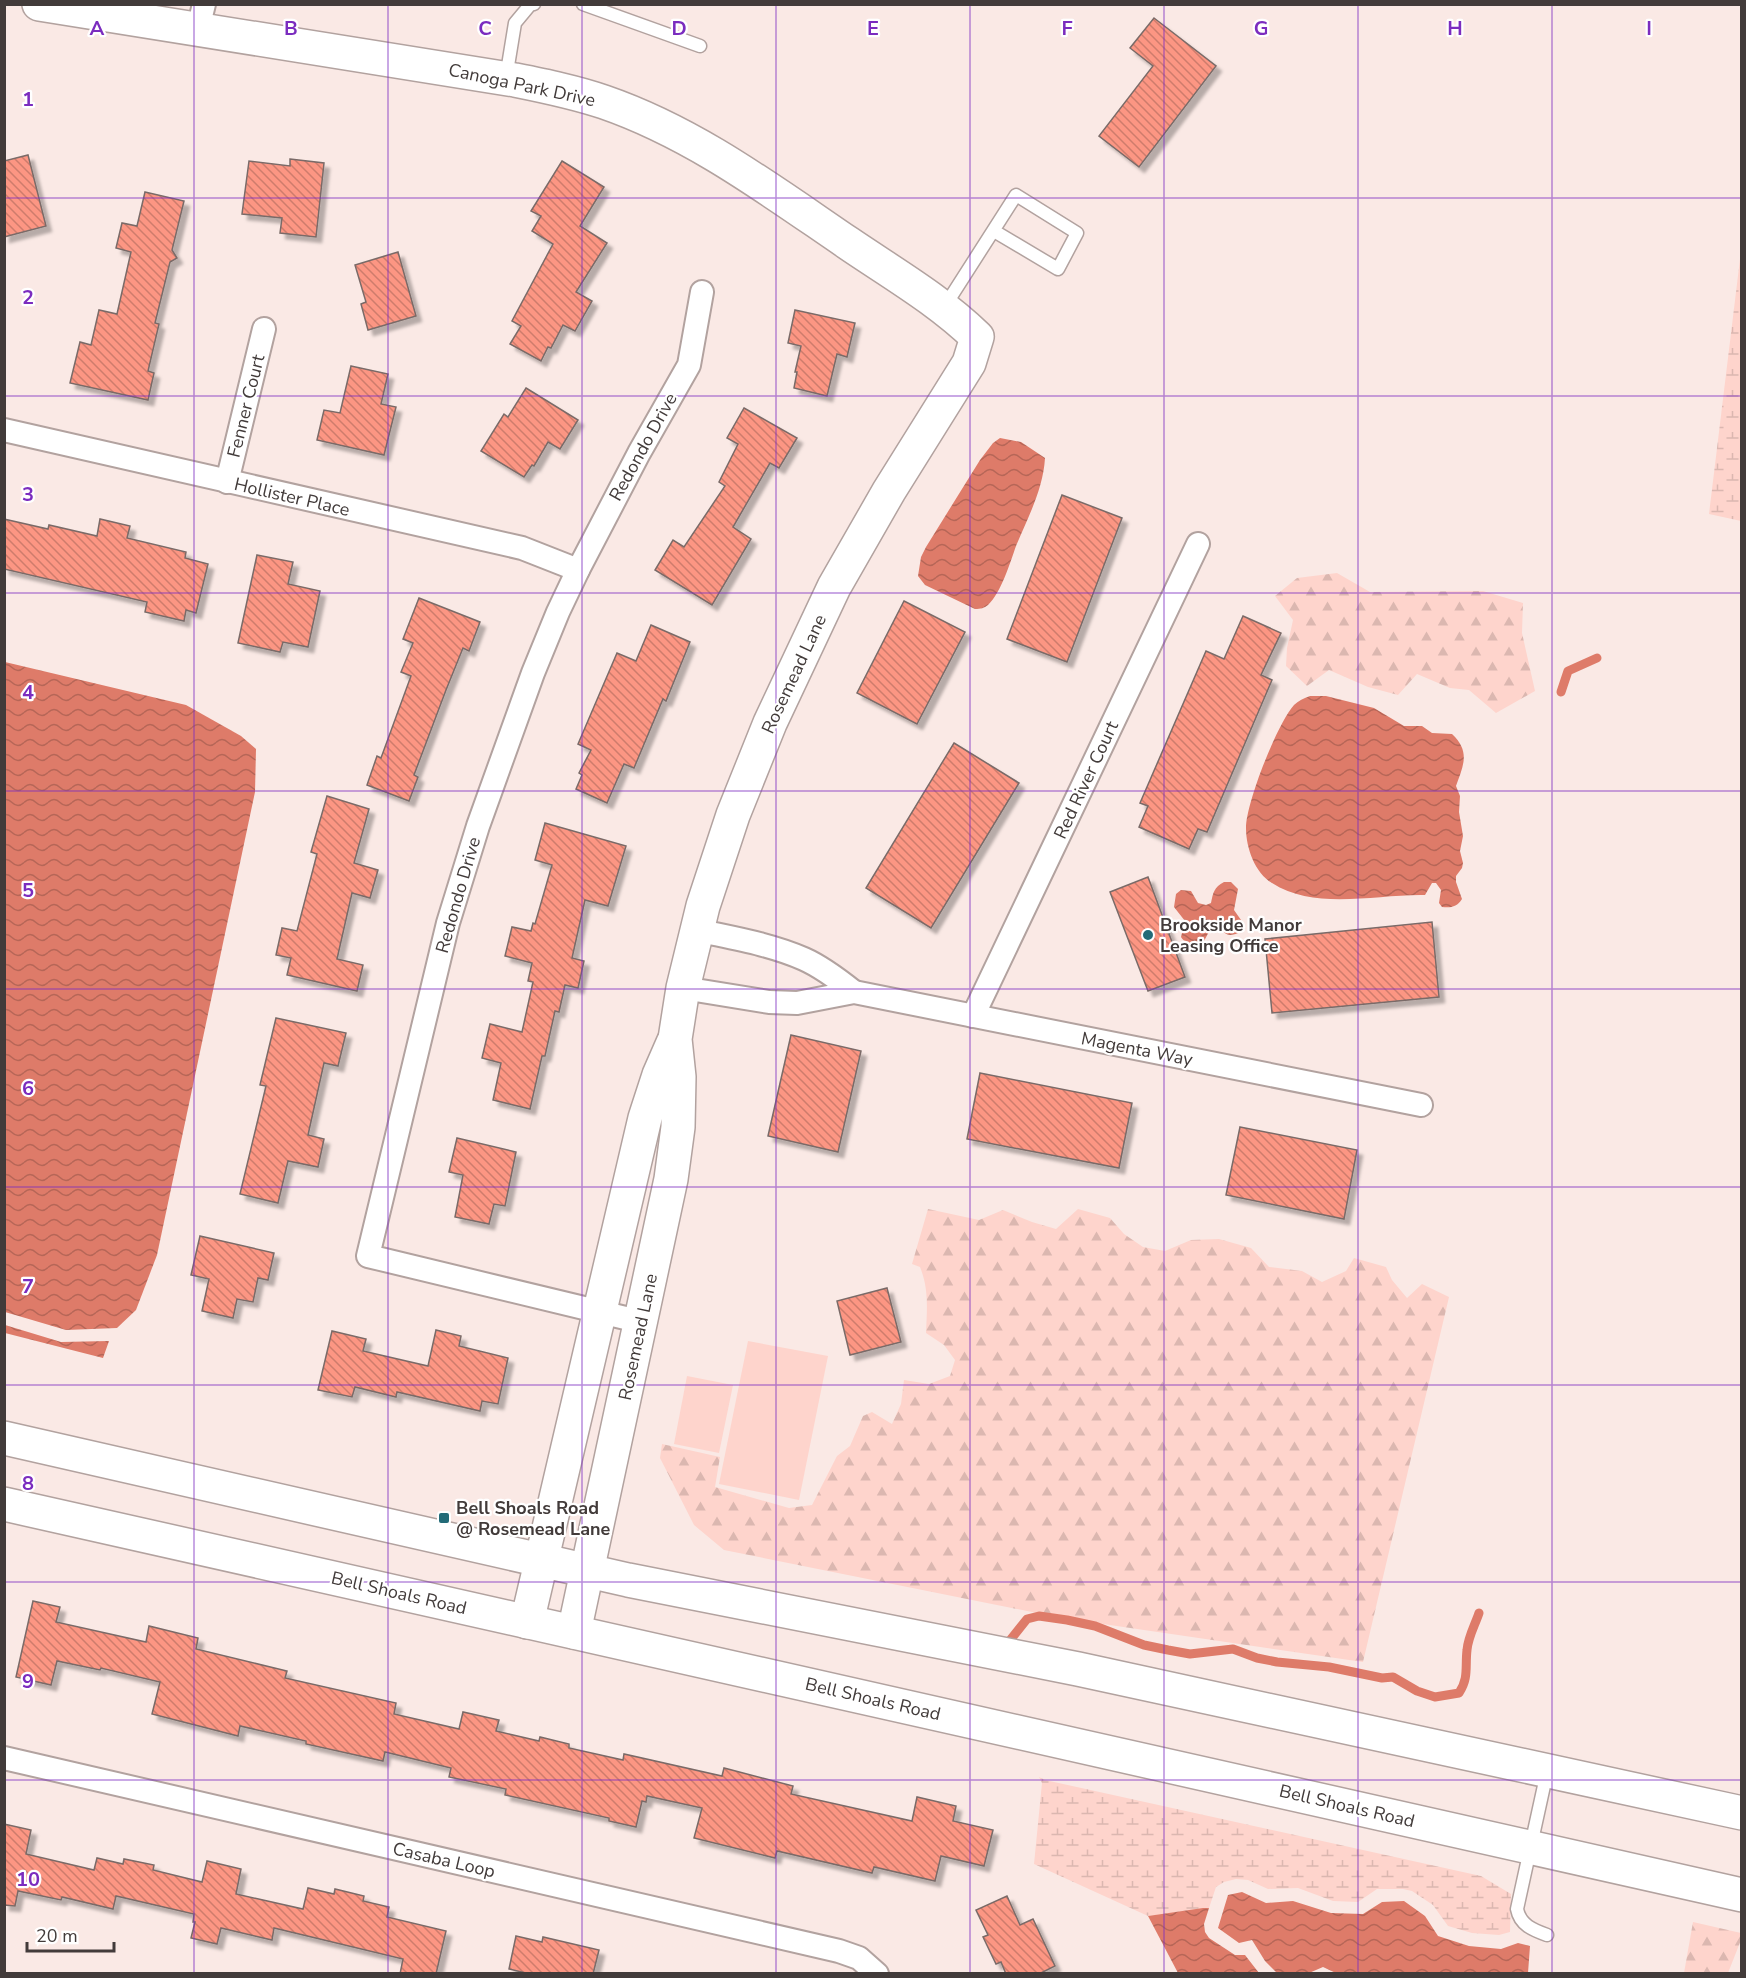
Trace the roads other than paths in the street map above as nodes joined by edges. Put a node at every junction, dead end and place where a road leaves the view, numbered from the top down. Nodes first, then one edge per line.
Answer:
1 (39, 4) edge
2 (534, 4) edge
3 (583, 4) edge
4 (201, 16) edge
5 (700, 46) dead end
6 (506, 79) junction
7 (994, 231) junction
8 (702, 292) dead end
9 (944, 307) junction
10 (264, 329) dead end
11 (977, 337) joint
12 (4, 430) edge
13 (227, 482) junction
14 (1198, 544) dead end
15 (578, 570) junction
16 (696, 930) junction
17 (683, 988) junction
18 (854, 992) junction
19 (973, 1016) junction
20 (675, 1039) junction
21 (1421, 1105) dead end
22 (599, 1312) junction
23 (642, 1322) junction
24 (4, 1438) edge
25 (4, 1504) edge
26 (542, 1560) junction
27 (586, 1570) junction
28 (527, 1622) junction
29 (574, 1632) junction
30 (4, 1758) edge
31 (1547, 1771) junction
32 (1742, 1813) edge
33 (1530, 1847) junction
34 (1742, 1895) edge
35 (1547, 1935) dead end
36 (878, 1974) edge

1 - 4 main road, Canoga Park Drive
2 - 6 lane
3 - 5 lane
4 - 6 main road, Canoga Park Drive
6 - 9 main road, Canoga Park Drive
7 - 7 lane
7 - 9 lane
8 - 15 street, Redondo Drive
9 - 11 main road, Canoga Park Drive
10 - 13 street, Fenner Court
11 - 16 main road, Rosemead Lane
12 - 13 street, Hollister Place
13 - 15 street, Hollister Place
14 - 19 street, Red River Court
15 - 22 street, Redondo Drive
16 - 17 main road, Rosemead Lane
16 - 18 street, Magenta Way
17 - 18 street, Magenta Way
17 - 20 main road, Rosemead Lane
18 - 19 street, Magenta Way
19 - 21 street, Magenta Way
20 - 22 main road, Rosemead Lane
20 - 23 main road, Rosemead Lane
22 - 23 street, Redondo Drive
22 - 26 main road, Rosemead Lane
23 - 27 main road, Rosemead Lane
24 - 26 main road
25 - 28 main road, Bell Shoals Road
26 - 27 main road
26 - 28 main road, Rosemead Lane
27 - 29 main road, Rosemead Lane
27 - 31 main road
28 - 29 main road, Bell Shoals Road
29 - 33 main road, Bell Shoals Road
30 - 36 street, Casaba Loop
31 - 32 main road
31 - 33 lane
33 - 34 main road, Bell Shoals Road
33 - 35 lane

